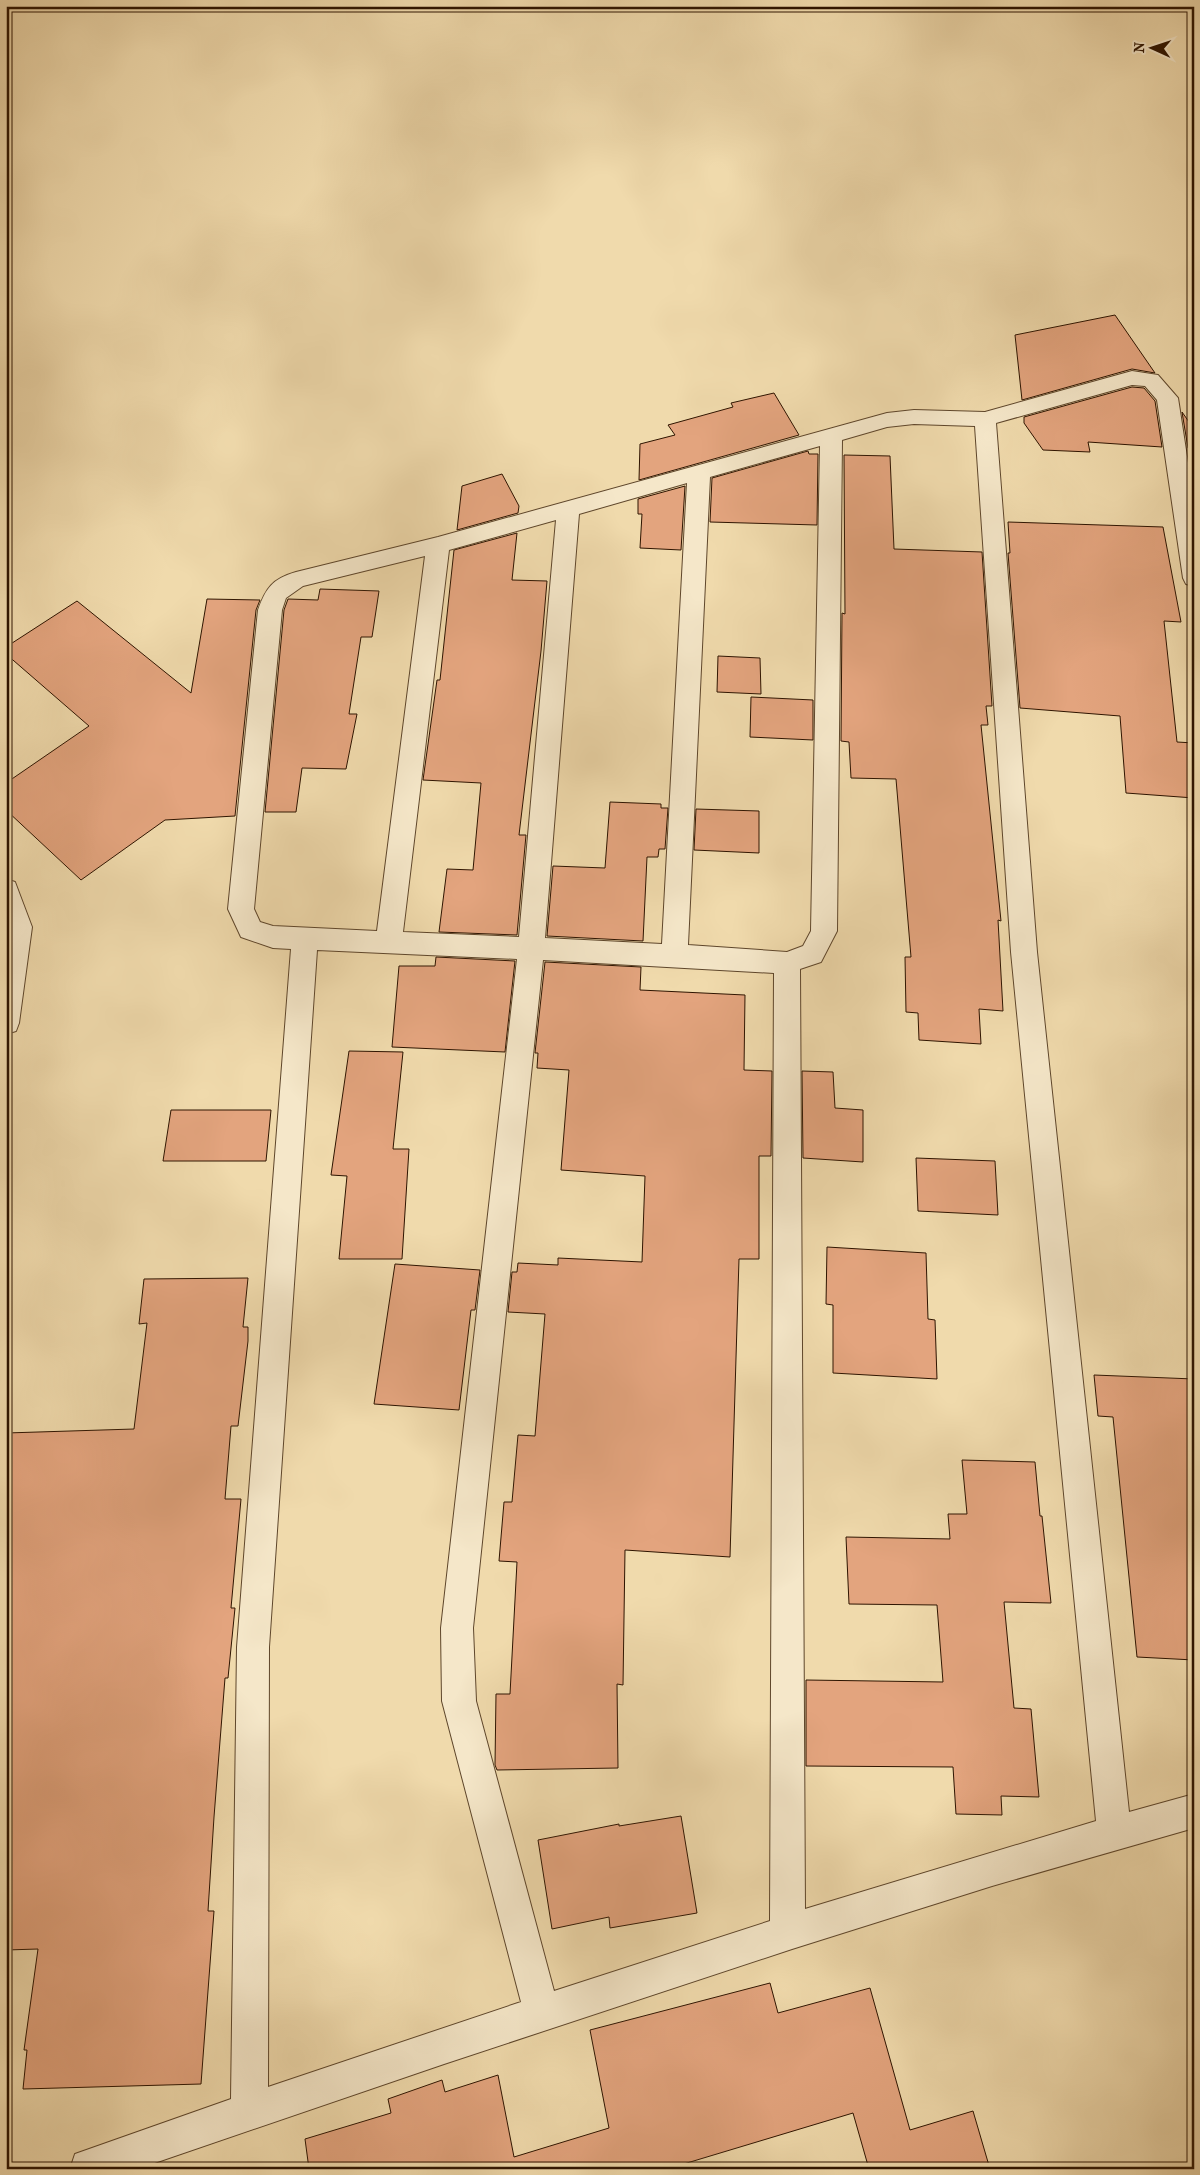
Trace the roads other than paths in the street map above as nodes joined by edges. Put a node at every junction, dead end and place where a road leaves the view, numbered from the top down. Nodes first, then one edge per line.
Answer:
1 (984, 419) junction
2 (831, 435) junction
3 (699, 473) junction
4 (568, 509) junction
5 (438, 545) junction
6 (1194, 578) edge
7 (6, 889) edge
8 (305, 937) junction
9 (389, 942) junction
10 (531, 950) junction
11 (674, 955) junction
12 (787, 963) junction
13 (6, 1023) edge
14 (1194, 1811) edge
15 (1114, 1832) junction
16 (788, 1933) junction
17 (542, 2013) junction
18 (248, 2111) junction
19 (88, 2167) dead end

1 - 2 street
1 - 6 street
1 - 15 street
2 - 3 street
2 - 12 street
3 - 4 street
3 - 11 street
4 - 5 street
4 - 10 street
5 - 8 street
5 - 9 street
7 - 13 street
8 - 9 street
8 - 18 street
9 - 10 street
10 - 11 street
10 - 17 street
11 - 12 street
12 - 16 street
14 - 15 street
15 - 16 street
16 - 17 street
17 - 18 street
18 - 19 street

